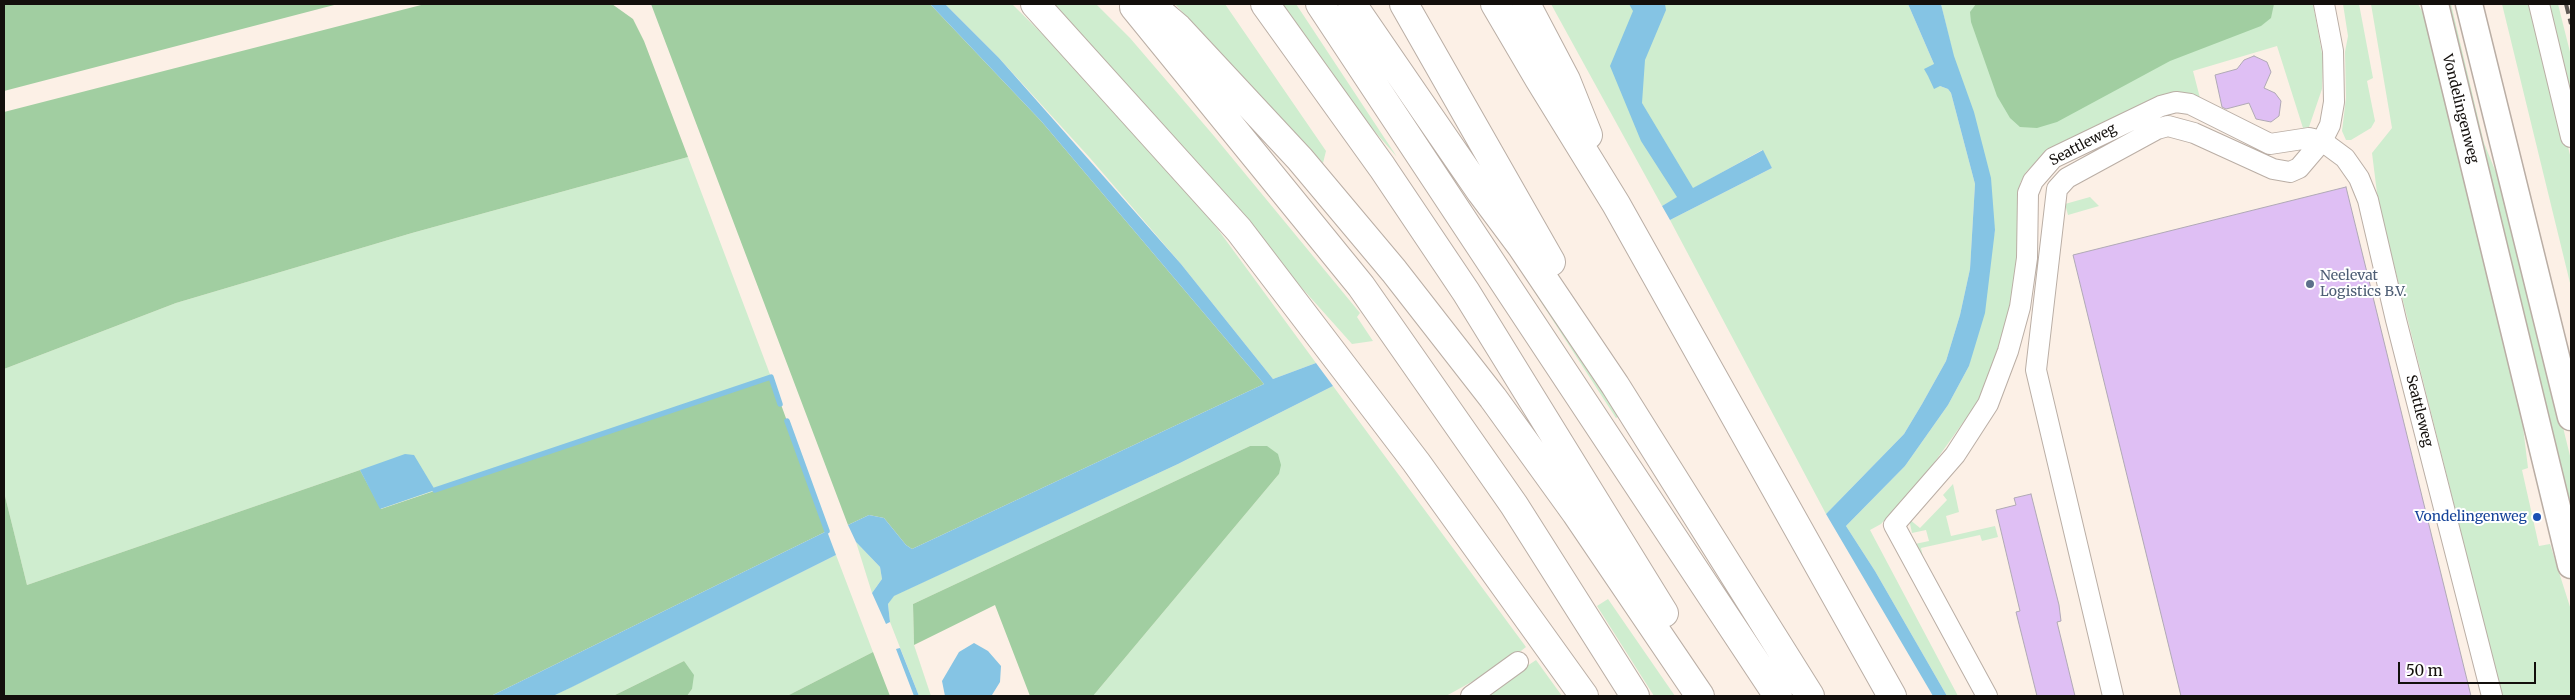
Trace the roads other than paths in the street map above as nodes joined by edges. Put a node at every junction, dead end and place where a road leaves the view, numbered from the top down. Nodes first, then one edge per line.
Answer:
1 (1035, 4) edge
2 (1132, 4) edge
3 (1150, 4) edge
4 (1265, 4) edge
5 (1320, 4) edge
6 (1352, 4) edge
7 (1404, 4) edge
8 (1495, 4) edge
9 (1526, 4) edge
10 (2324, 4) edge
11 (2435, 4) edge
12 (2469, 4) edge
13 (2539, 4) edge
14 (2571, 137) edge
15 (2322, 141) junction
16 (1626, 221) junction
17 (1614, 385) junction
18 (2571, 417) edge
19 (2571, 565) edge
20 (1518, 662) dead end
21 (1470, 696) edge
22 (1584, 696) edge
23 (1635, 696) edge
24 (1700, 696) edge
25 (1716, 696) edge
26 (1778, 696) edge
27 (1810, 696) edge
28 (1892, 696) edge
29 (1987, 696) edge
30 (2113, 696) edge
31 (2492, 696) edge

1 - 22 highway
2 - 23 highway
3 - 24 highway
4 - 25 highway
5 - 26 highway
6 - 17 highway
7 - 17 highway
8 - 16 highway
9 - 16 highway
10 - 15 street
11 - 19 main road, Vondelingenweg
12 - 18 main road
13 - 14 street
15 - 29 street, Seattleweg
15 - 30 street
15 - 31 street, Seattleweg
16 - 28 highway
17 - 27 highway
20 - 21 street

